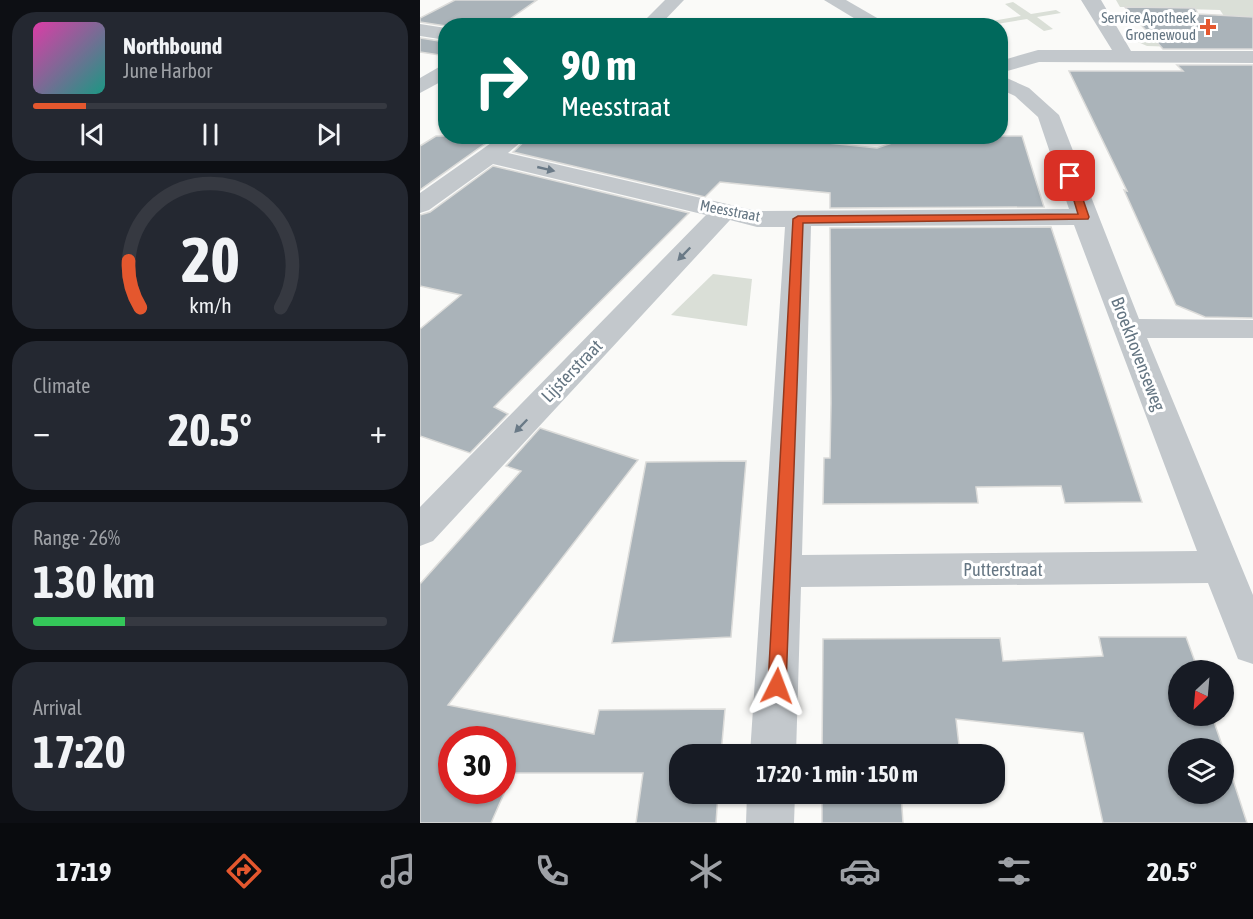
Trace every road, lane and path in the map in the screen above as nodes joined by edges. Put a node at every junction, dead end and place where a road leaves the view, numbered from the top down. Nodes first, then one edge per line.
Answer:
1 (675, 0) edge
2 (833, 0) edge
3 (1090, 0) edge
4 (656, 18) edge
5 (867, 18) edge
6 (420, 30) edge
7 (438, 33) edge
8 (1124, 55) junction
9 (1253, 57) edge
10 (1008, 65) edge
11 (438, 75) edge
12 (1008, 85) edge
13 (420, 87) edge
14 (506, 144) edge
15 (490, 156) junction
16 (420, 205) edge
17 (724, 212) junction
18 (1084, 217) junction
19 (798, 219) junction
20 (1128, 328) junction
21 (1253, 329) edge
22 (426, 517) edge
23 (1223, 567) junction
24 (783, 571) junction
25 (1253, 645) edge
26 (774, 744) edge
27 (771, 804) edge
28 (770, 823) edge

1 - 4 street
2 - 5 street
3 - 8 street
6 - 7 street
8 - 9 street
8 - 10 street
11 - 13 street
12 - 18 street, Broekhovenseweg
14 - 15 street
15 - 16 street
15 -> 17 street, Meesstraat
17 - 19 street, Meesstraat
17 -> 22 street, Lijsterstraat
18 - 19 street, Meesstraat
18 - 20 street, Broekhovenseweg
19 - 24 street
20 - 21 street
20 - 23 street, Broekhovenseweg
23 - 24 street, Putterstraat
23 - 25 street, Broekhovenseweg
24 - 26 street
27 - 28 street

